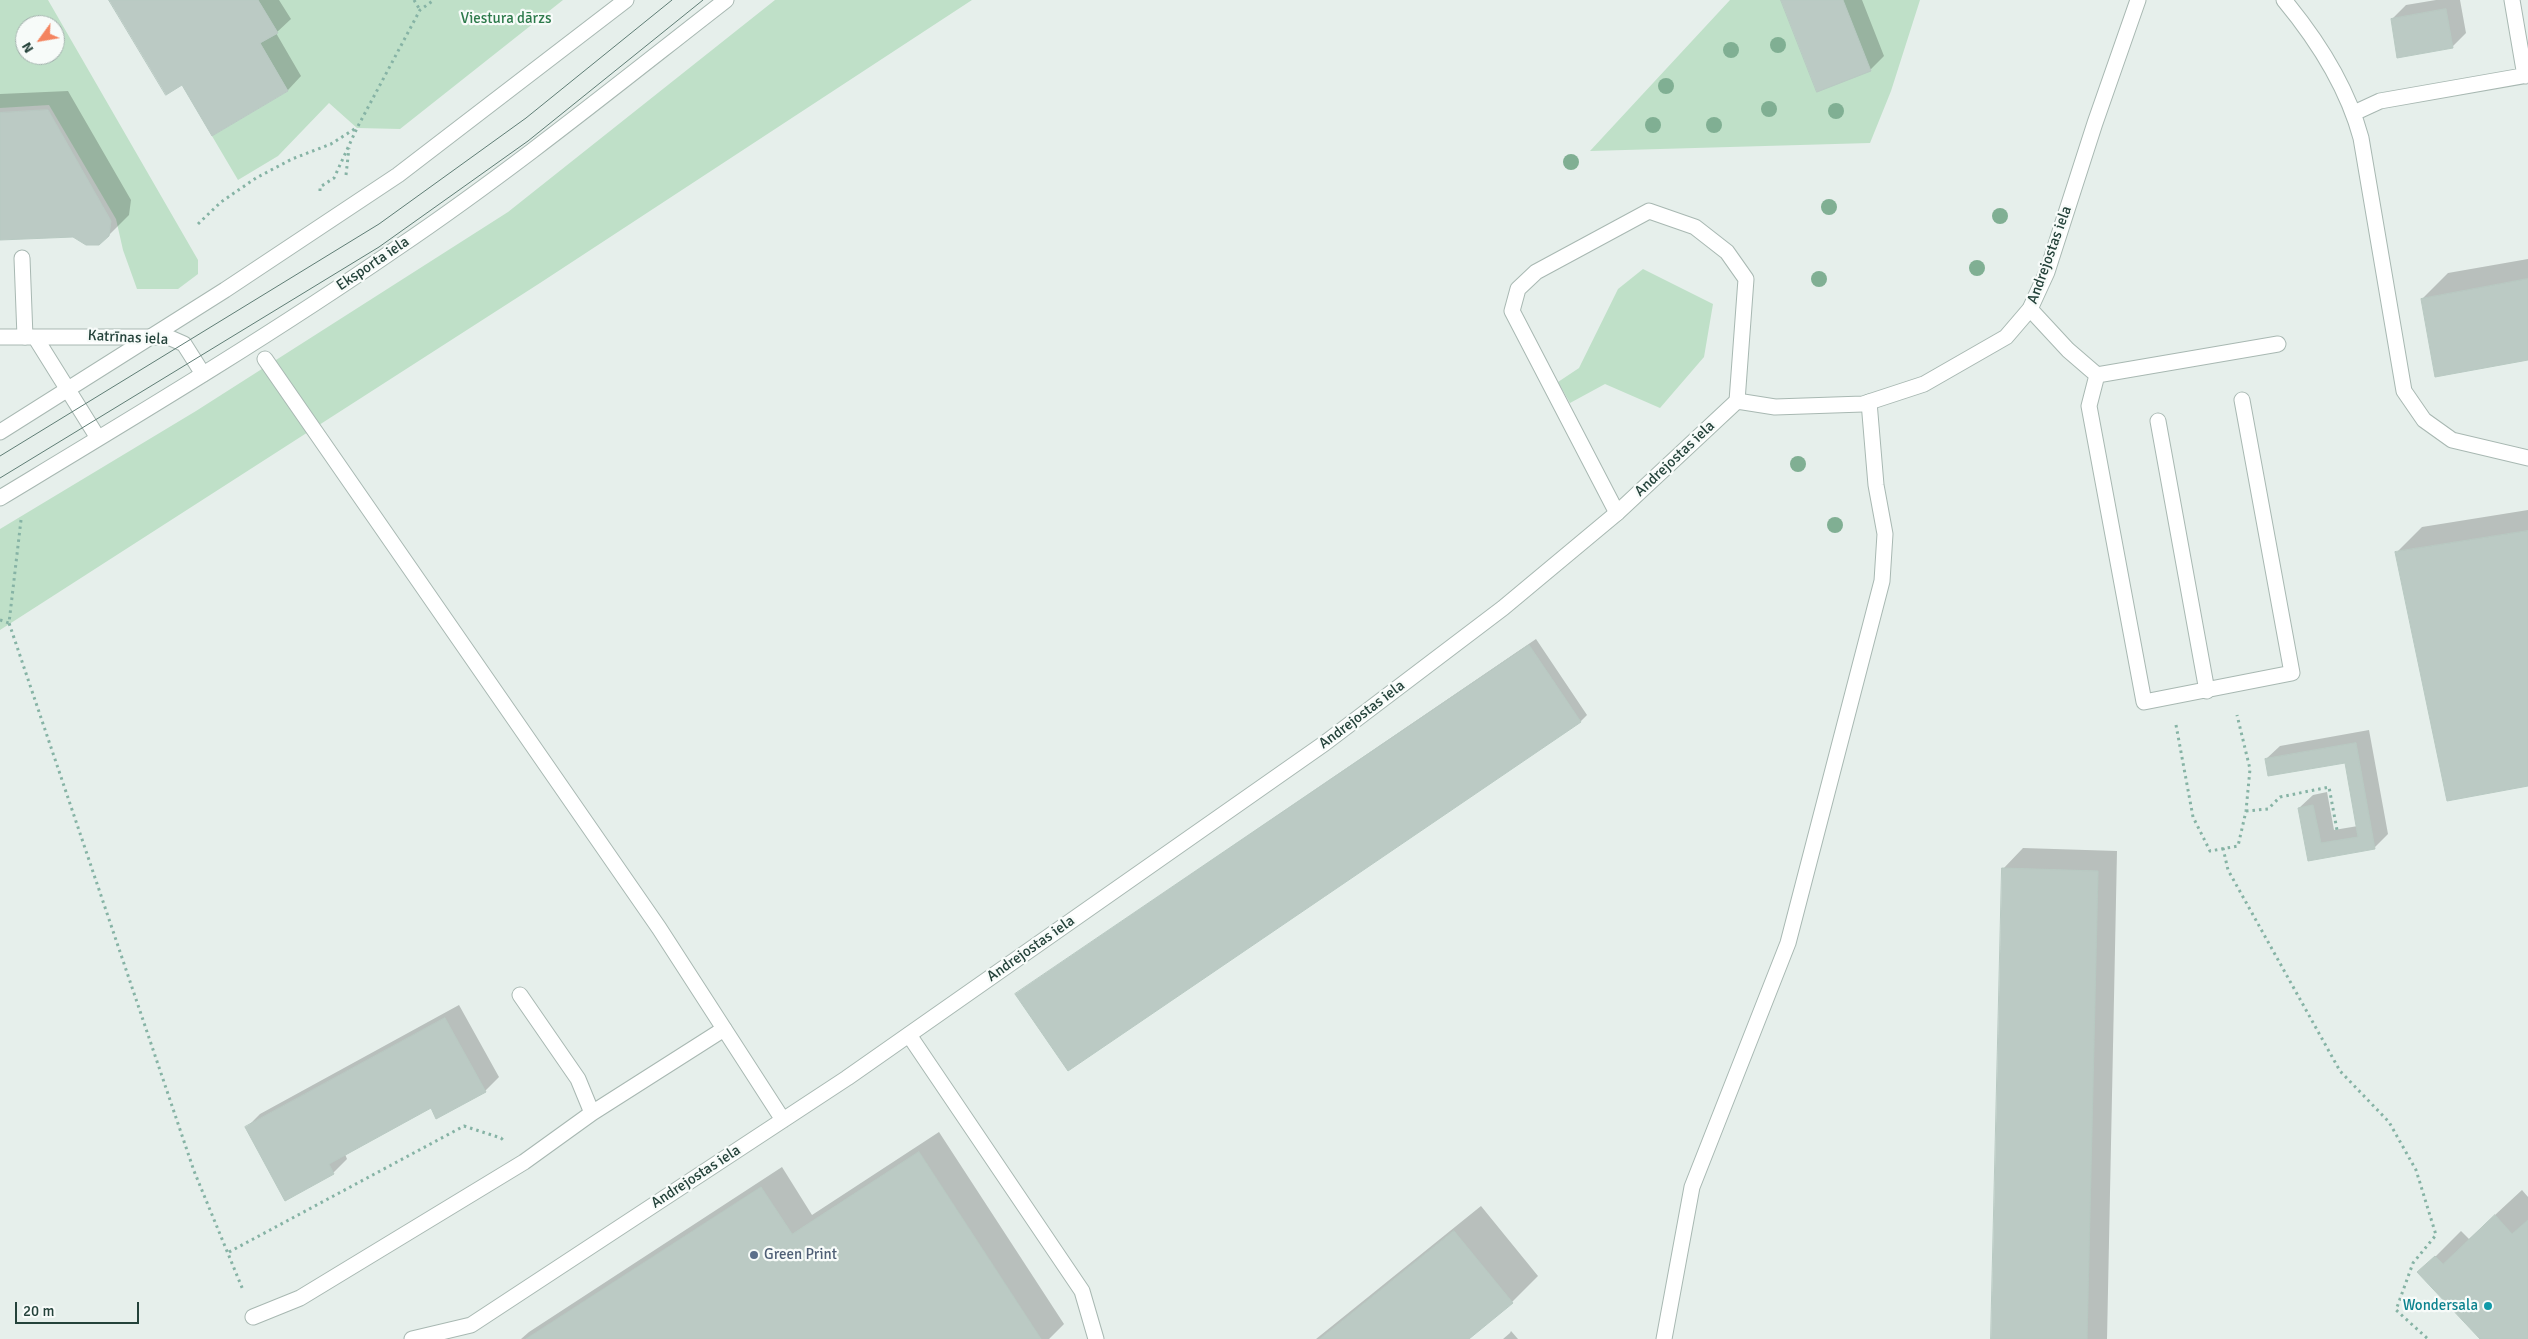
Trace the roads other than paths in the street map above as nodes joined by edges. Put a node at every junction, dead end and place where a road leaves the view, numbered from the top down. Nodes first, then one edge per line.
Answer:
1 (626, 0) edge
2 (726, 0) edge
3 (2138, 0) edge
4 (2284, 0) edge
5 (2512, 0) edge
6 (2526, 76) edge
7 (2354, 112) junction
8 (22, 258) dead end
9 (2030, 310) junction
10 (0, 337) edge
11 (30, 337) junction
12 (149, 337) junction
13 (2278, 344) dead end
14 (265, 359) dead end
15 (203, 374) junction
16 (2097, 375) junction
17 (68, 389) junction
18 (2242, 400) dead end
19 (1737, 401) junction
20 (1869, 402) junction
21 (2158, 421) dead end
22 (0, 432) edge
23 (98, 438) junction
24 (2528, 458) edge
25 (0, 498) edge
26 (1617, 513) junction
27 (2207, 691) junction
28 (520, 995) dead end
29 (724, 1029) junction
30 (909, 1035) junction
31 (592, 1113) junction
32 (783, 1120) junction
33 (253, 1317) road end
34 (412, 1339) edge
35 (1096, 1339) edge
36 (1664, 1339) edge

1 - 12 street
2 - 15 street, Eksporta iela
3 - 9 street, Andrejostas iela
4 - 7 street
5 - 6 street
6 - 7 street
7 - 24 street
8 - 11 street
9 - 16 street
9 - 20 street, Andrejostas iela
10 - 11 street, Katrīnas iela
11 - 12 street, Katrīnas iela
11 - 17 street
12 - 15 street, Katrīnas iela
12 - 17 street
13 - 16 street
14 - 29 street
15 - 23 street, Eksporta iela
16 - 27 street
17 - 22 street
17 - 23 street
18 - 27 street
19 - 20 street, Andrejostas iela
19 - 26 street, Andrejostas iela
19 - 26 street
20 - 36 street
21 - 27 street
23 - 25 street, Eksporta iela
26 - 30 street, Andrejostas iela
28 - 31 street
29 - 31 street
29 - 32 street
30 - 32 street, Andrejostas iela
30 - 35 street
31 - 33 street
32 - 34 street, Andrejostas iela

